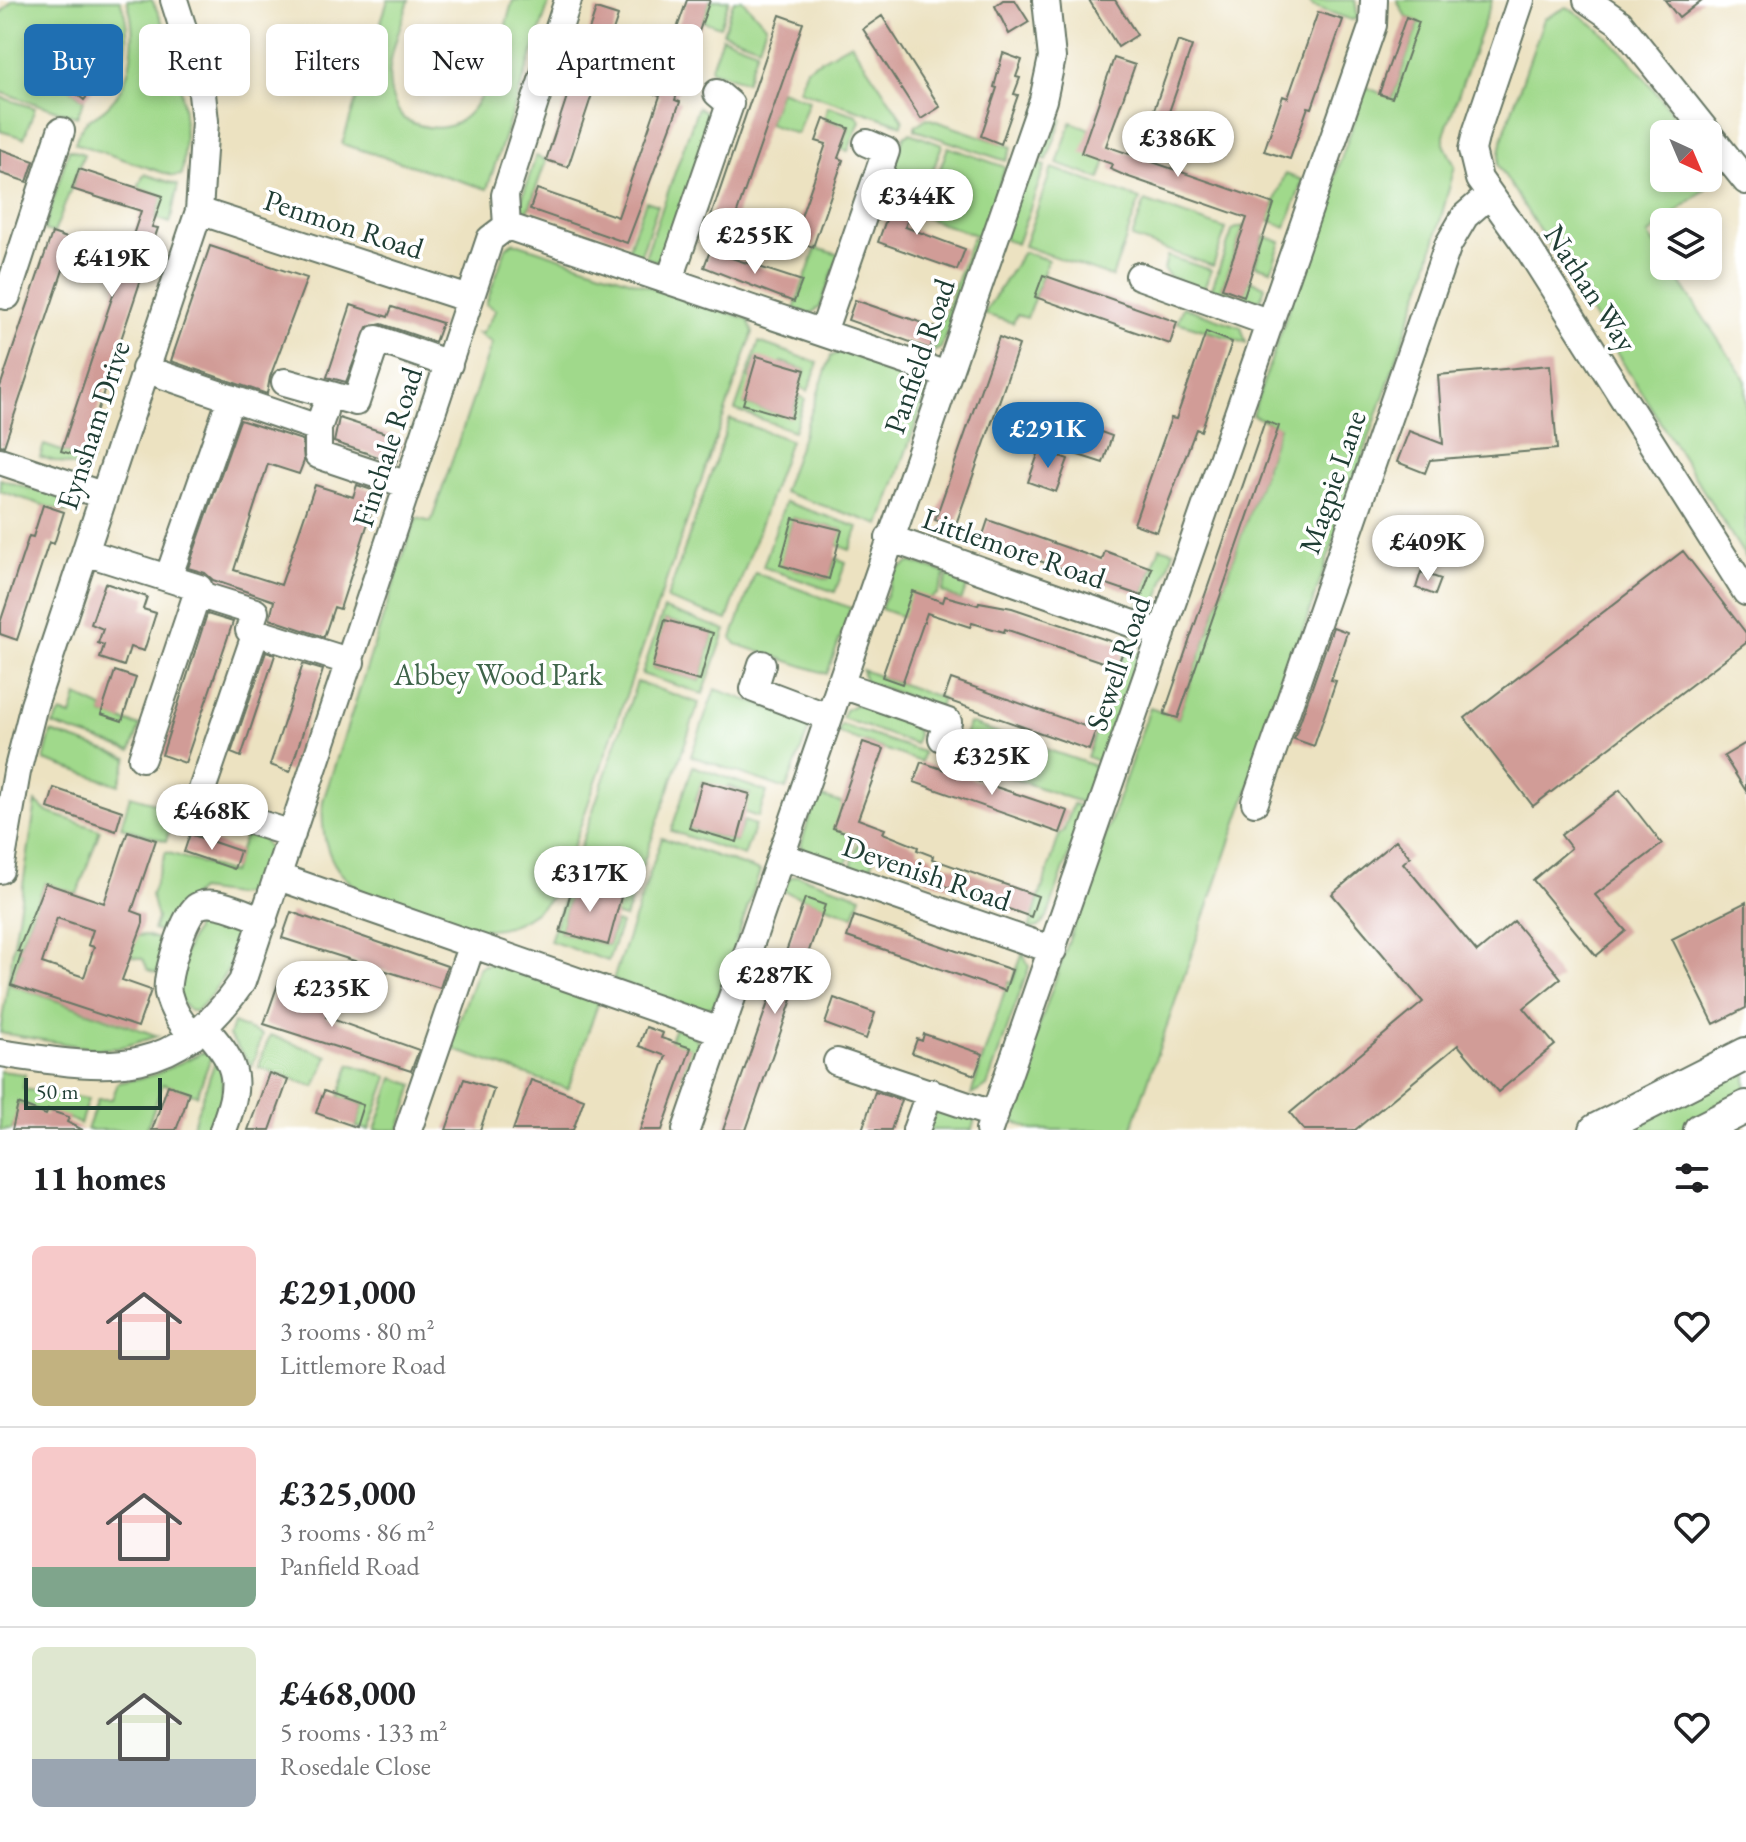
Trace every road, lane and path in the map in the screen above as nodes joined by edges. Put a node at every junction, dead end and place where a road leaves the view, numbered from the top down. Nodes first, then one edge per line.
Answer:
1 (174, 0) edge
2 (568, 0) edge
3 (1046, 0) edge
4 (1374, 0) edge
5 (1521, 0) edge
6 (1587, 0) edge
7 (717, 93) dead end
8 (61, 131) dead end
9 (867, 143) dead end
10 (1746, 181) edge
11 (1489, 195) junction
12 (199, 211) junction
13 (507, 226) junction
14 (1139, 276) dead end
15 (670, 279) junction
16 (0, 294) edge
17 (469, 299) junction
18 (1270, 323) junction
19 (823, 332) junction
20 (449, 364) junction
21 (145, 369) junction
22 (947, 375) junction
23 (329, 397) junction
24 (231, 398) junction
25 (274, 413) junction
26 (318, 428) junction
27 (0, 461) edge
28 (408, 485) junction
29 (102, 495) junction
30 (889, 538) junction
31 (85, 552) junction
32 (168, 578) junction
33 (1746, 592) edge
34 (197, 594) junction
35 (1162, 634) junction
36 (252, 644) dead end
37 (351, 662) junction
38 (762, 664) dead end
39 (839, 684) junction
40 (828, 717) junction
41 (942, 738) dead end
42 (142, 758) dead end
43 (1255, 802) dead end
44 (292, 834) junction
45 (781, 856) junction
46 (0, 870) edge
47 (279, 877) junction
48 (264, 920) junction
49 (472, 944) junction
50 (1053, 950) junction
51 (720, 1031) junction
52 (199, 1032) junction
53 (0, 1053) edge
54 (1746, 1054) edge
55 (837, 1062) dead end
56 (930, 1092) junction
57 (1746, 1107) edge
58 (992, 1122) edge
59 (223, 1130) edge
60 (408, 1130) edge
61 (686, 1130) edge
62 (916, 1130) edge
63 (1596, 1130) edge
64 (1700, 1130) edge

1 - 12 street, Eynsham Drive
2 - 13 street
3 - 22 street, Panfield Road
4 - 18 street, Sewell Road
5 - 11 street, Nathan Way
6 - 10 street
7 - 15 street
8 - 16 street
9 - 19 street
11 - 33 street, Nathan Way
11 - 43 street, Magpie Lane
12 - 17 street, Penmon Road
12 - 21 street, Eynsham Drive
13 - 15 street
13 - 17 street, Finchale Road
14 - 18 street
15 - 19 street
17 - 20 street, Finchale Road
18 - 35 street, Sewell Road
19 - 22 street
20 - 23 street
20 - 28 street, Finchale Road
21 - 24 street
21 - 29 street, Eynsham Drive
22 - 30 street, Panfield Road
23 - 25 street
23 - 26 street
24 - 25 street
24 - 32 street
25 - 26 street
26 - 28 street
27 - 29 street
28 - 37 street, Finchale Road
29 - 31 street, Eynsham Drive
30 - 35 street, Littlemore Road
30 - 39 street, Panfield Road
31 - 32 street
31 - 46 street, Eynsham Drive
32 - 34 street
34 - 37 street
34 - 42 street
35 - 50 street, Sewell Road
36 - 44 street
37 - 44 street, Finchale Road
38 - 40 street
39 - 40 street, Panfield Road
39 - 41 street
40 - 45 street, Panfield Road
44 - 47 street, Finchale Road
45 - 50 street, Devenish Road
45 - 51 street, Panfield Road
47 - 48 street, Finchale Road
47 - 49 street
48 - 52 street, Finchale Road
48 - 52 street
49 - 51 street
49 - 60 street
50 - 58 street, Sewell Road
51 - 61 street, Panfield Road
52 - 53 street, Finchale Road
52 - 59 street
54 - 63 main road
55 - 56 street, Sewell Road
56 - 58 street, Sewell Road
56 - 62 street
57 - 64 main road

